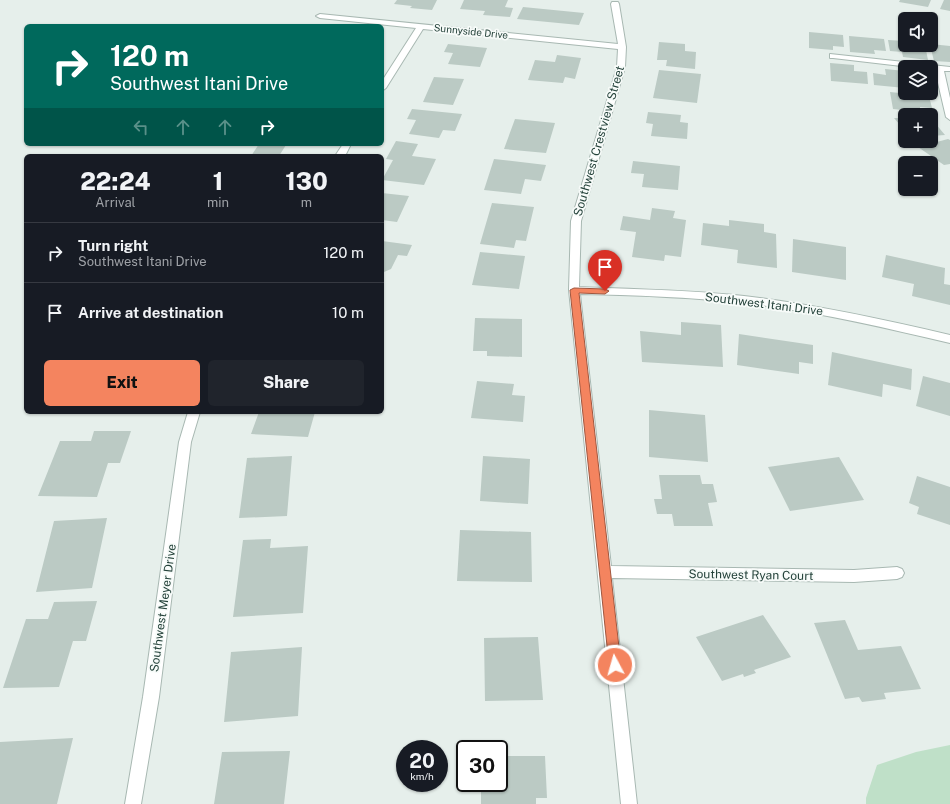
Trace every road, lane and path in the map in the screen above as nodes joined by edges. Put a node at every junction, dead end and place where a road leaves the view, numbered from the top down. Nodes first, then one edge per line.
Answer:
1 (615, 4) dead end
2 (320, 16) dead end
3 (421, 26) junction
4 (622, 47) junction
5 (833, 56) dead end
6 (939, 68) junction
7 (950, 69) edge
8 (384, 85) edge
9 (950, 117) edge
10 (574, 290) junction
11 (950, 339) edge
12 (193, 414) edge
13 (605, 572) junction
14 (898, 573) dead end
15 (133, 804) edge
16 (629, 804) edge

1 - 4 street, Southwest Crestview Street
2 - 3 street, Sunnyside Drive
3 - 4 street, Sunnyside Drive
3 - 8 street
4 - 10 street, Southwest Crestview Street
5 - 6 street
6 - 7 street
6 - 9 street
10 - 11 street, Southwest Itani Drive
10 - 13 street, Southwest Crestview Street
12 - 15 street, Southwest Meyer Drive
13 - 14 street, Southwest Ryan Court
13 - 16 street, Southwest Crestview Street

